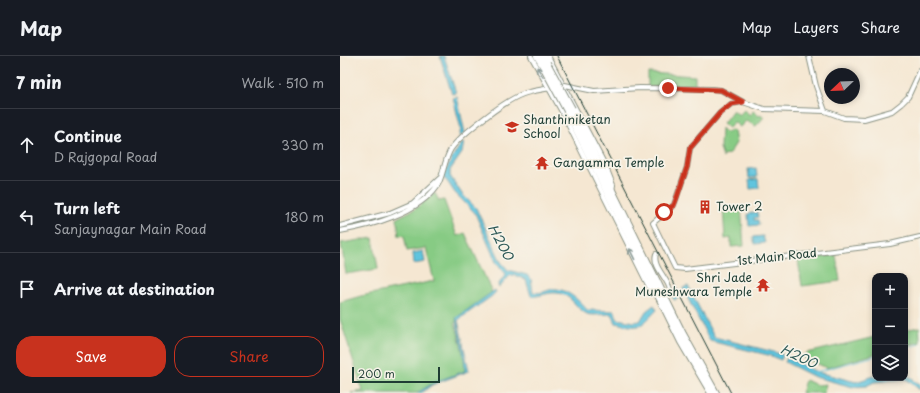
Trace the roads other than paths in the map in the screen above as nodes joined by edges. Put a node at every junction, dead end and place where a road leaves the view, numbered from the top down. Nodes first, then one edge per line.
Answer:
1 (531, 56) edge
2 (537, 56) edge
3 (543, 56) edge
4 (548, 56) edge
5 (809, 56) edge
6 (545, 65) junction
7 (920, 71) edge
8 (563, 86) junction
9 (550, 88) junction
10 (743, 102) junction
11 (825, 111) junction
12 (608, 193) junction
13 (385, 216) junction
14 (340, 226) edge
15 (340, 231) edge
16 (920, 237) edge
17 (656, 254) dead end
18 (650, 289) dead end
19 (665, 298) junction
20 (711, 393) edge
21 (716, 393) edge

9 -> 1 street
2 - 6 highway
3 - 6 highway
4 - 8 street
5 - 11 street
6 - 12 highway, bridge
7 - 11 street
8 - 9 street
8 - 10 street
8 - 12 street
9 - 12 street
9 - 13 street
10 - 11 street
10 - 16 street, 1st Main Road
18 -> 12 street
12 - 19 highway
12 - 20 highway
13 - 14 street
13 - 15 street
17 - 19 street
19 - 21 highway

